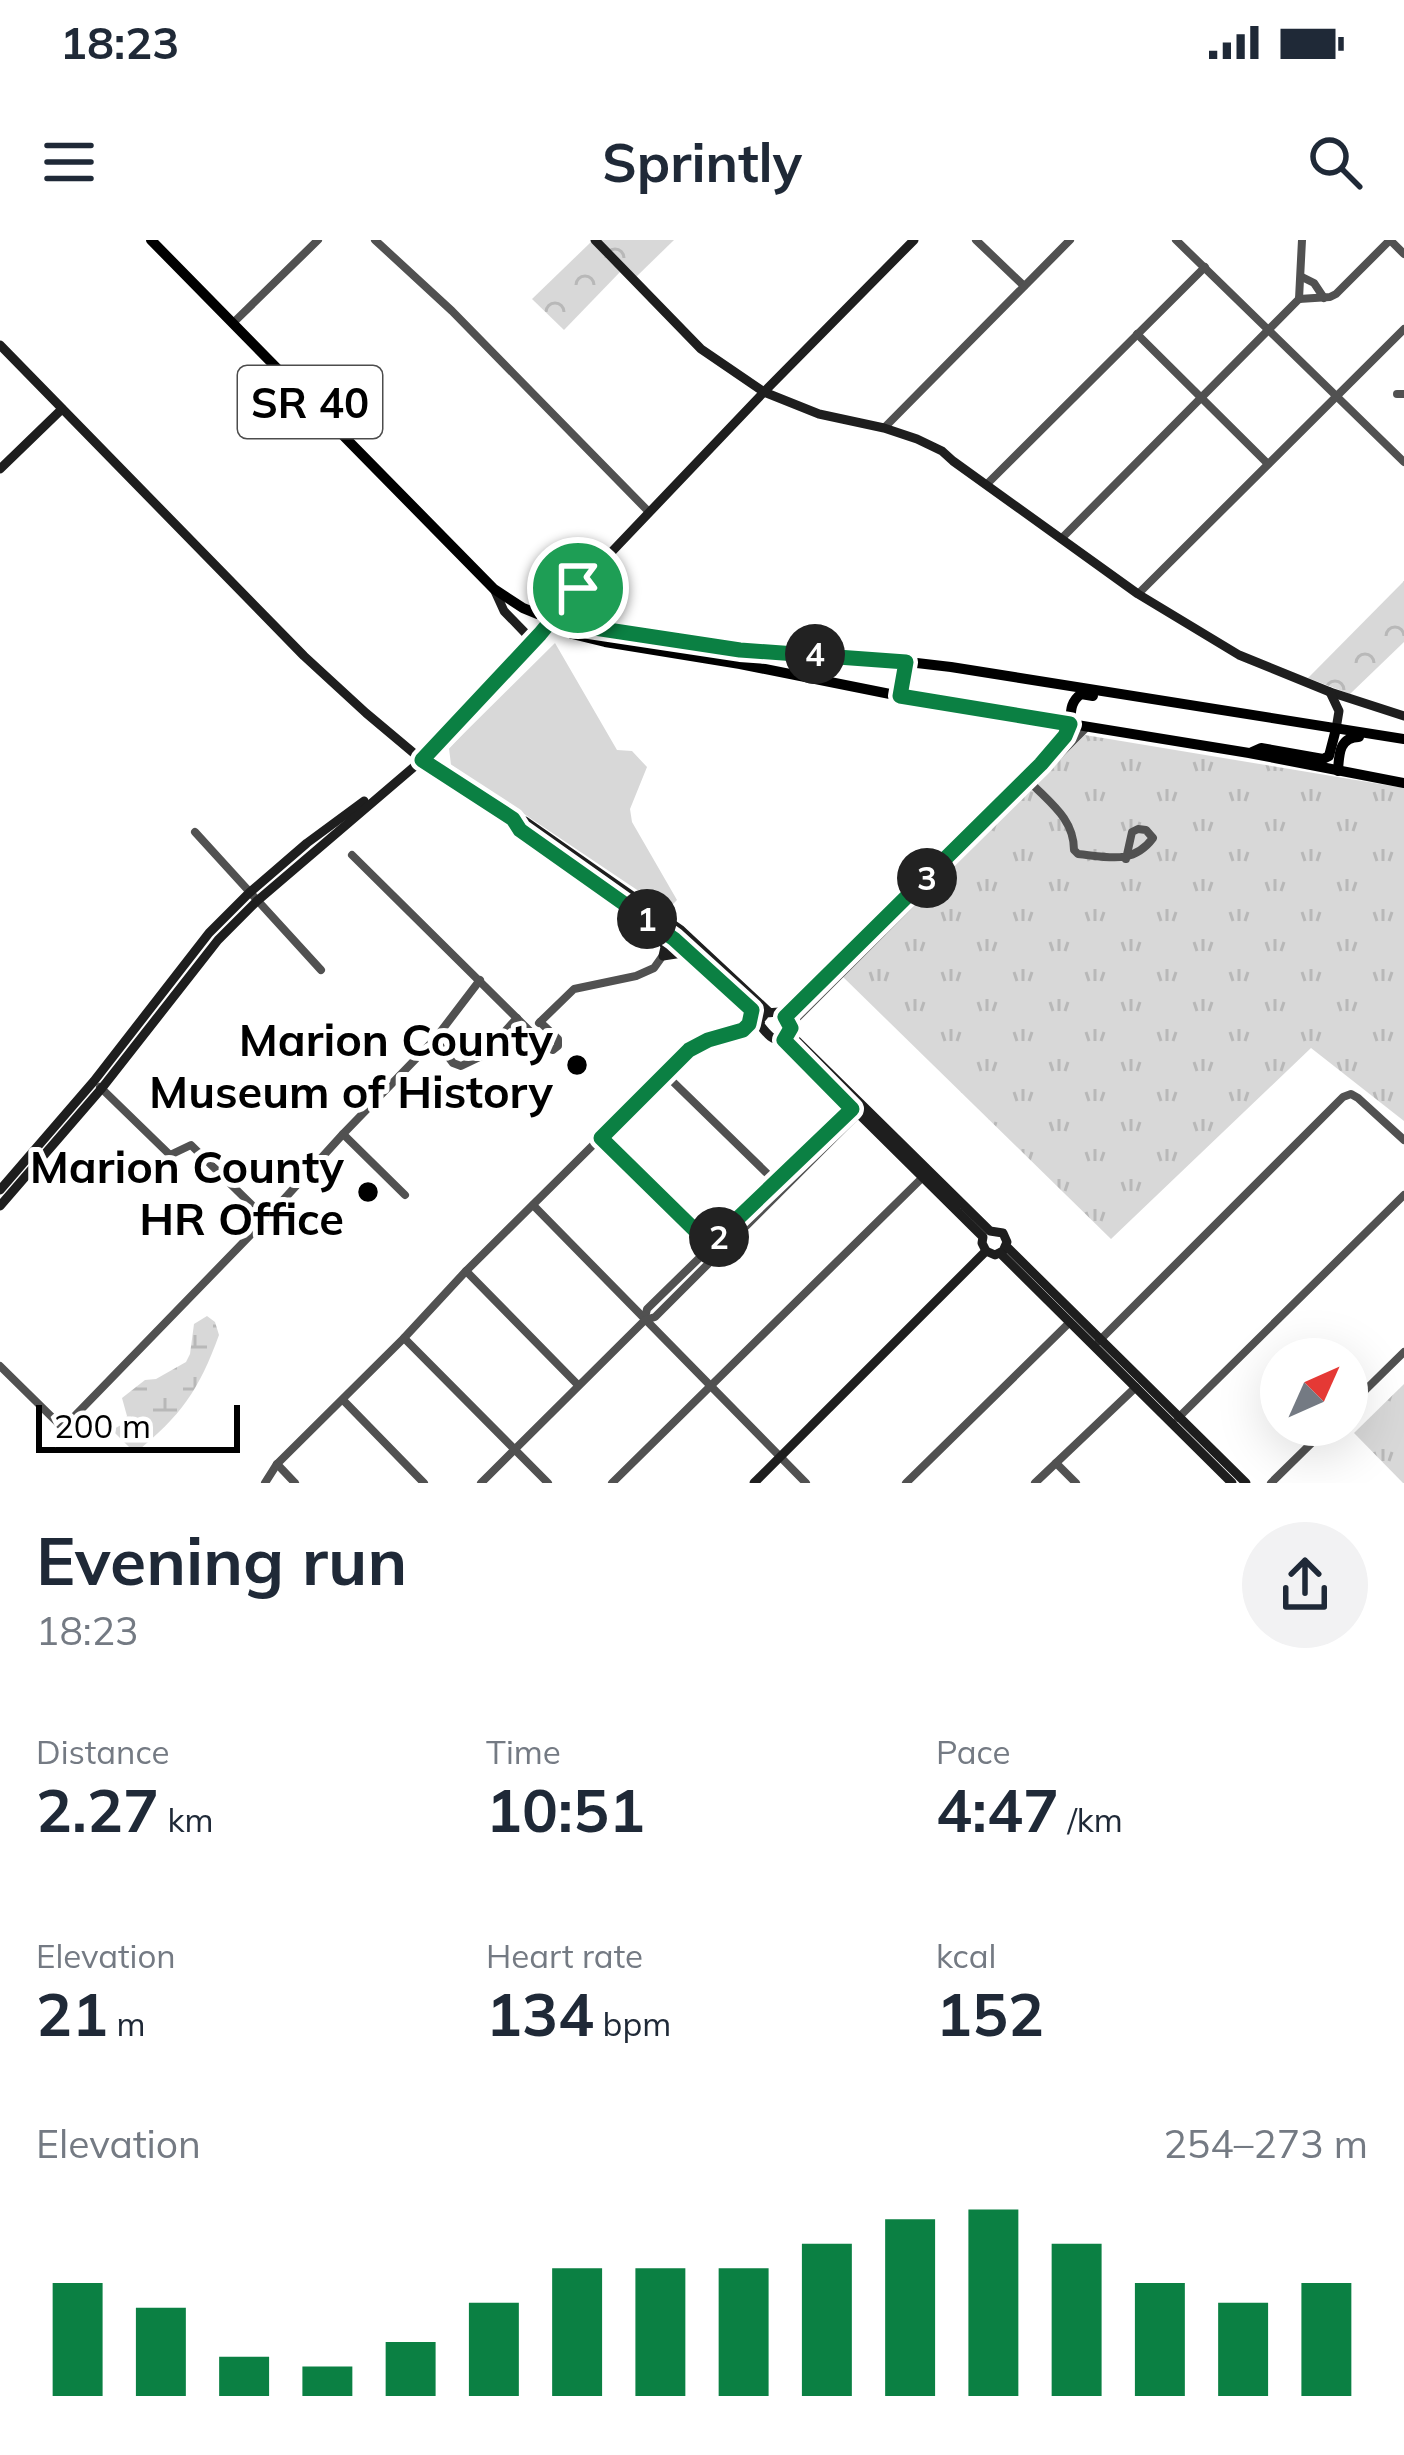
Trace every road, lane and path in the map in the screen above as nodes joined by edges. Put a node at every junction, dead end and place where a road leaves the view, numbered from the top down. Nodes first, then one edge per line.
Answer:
1 (151, 240) edge
2 (318, 240) edge
3 (375, 240) edge
4 (595, 240) edge
5 (914, 240) edge
6 (976, 240) edge
7 (1070, 240) edge
8 (1176, 240) edge
9 (1302, 240) edge
10 (1390, 240) edge
11 (1401, 254) edge
12 (1205, 267) junction
13 (1302, 277) junction
14 (1024, 286) junction
15 (1324, 298) junction
16 (1299, 299) junction
17 (233, 323) junction
18 (1270, 329) junction
19 (1404, 329) edge
20 (1137, 334) junction
21 (0, 345) edge
22 (764, 392) junction
23 (1337, 396) junction
24 (1202, 398) junction
25 (62, 409) junction
26 (884, 428) junction
27 (1404, 462) edge
28 (1268, 464) junction
29 (0, 470) edge
30 (987, 484) junction
31 (650, 512) junction
32 (1060, 539) junction
33 (578, 588) junction
34 (494, 589) junction
35 (1138, 594) junction
36 (550, 620) junction
37 (588, 627) junction
38 (533, 641) junction
39 (906, 662) junction
40 (1330, 692) junction
41 (900, 696) junction
42 (1173, 703) junction
43 (1404, 716) edge
44 (1070, 724) junction
45 (1087, 727) junction
46 (1336, 729) junction
47 (1404, 742) edge
48 (1249, 753) junction
49 (422, 760) junction
50 (1338, 771) junction
51 (1029, 782) junction
52 (1404, 783) edge
53 (513, 819) junction
54 (195, 832) dead end
55 (352, 855) dead end
56 (1126, 859) dead end
57 (253, 897) junction
58 (655, 925) junction
59 (677, 934) junction
60 (689, 952) junction
61 (663, 956) junction
62 (321, 970) dead end
63 (480, 980) junction
64 (752, 1010) junction
65 (518, 1018) junction
66 (764, 1019) junction
67 (541, 1022) junction
68 (787, 1029) junction
69 (743, 1030) junction
70 (531, 1032) junction
71 (435, 1039) junction
72 (665, 1074) junction
73 (98, 1084) junction
74 (859, 1108) junction
75 (343, 1134) junction
76 (601, 1138) junction
77 (1404, 1140) edge
78 (922, 1178) junction
79 (780, 1186) junction
80 (0, 1190) edge
81 (405, 1195) dead end
82 (1404, 1195) edge
83 (533, 1205) junction
84 (0, 1206) edge
85 (266, 1219) junction
86 (986, 1234) junction
87 (710, 1245) junction
88 (1003, 1250) junction
89 (986, 1251) junction
90 (466, 1270) junction
91 (645, 1319) junction
92 (1070, 1322) junction
93 (404, 1338) junction
94 (1097, 1343) junction
95 (1404, 1352) edge
96 (0, 1366) edge
97 (579, 1385) junction
98 (1136, 1387) junction
99 (1368, 1387) edge
100 (710, 1388) junction
101 (343, 1400) junction
102 (1175, 1420) junction
103 (1309, 1446) edge
104 (514, 1449) junction
105 (779, 1458) junction
106 (1056, 1463) junction
107 (277, 1464) junction
108 (265, 1483) edge
109 (295, 1483) edge
110 (424, 1483) edge
111 (482, 1483) edge
112 (548, 1483) edge
113 (612, 1483) edge
114 (754, 1483) edge
115 (806, 1483) edge
116 (906, 1483) edge
117 (1035, 1483) edge
118 (1076, 1483) edge
119 (1232, 1483) edge
120 (1246, 1483) edge
121 (1271, 1483) edge

1 - 17 main road, SR 40
2 - 17 street
3 - 31 street
4 - 22 street
5 - 22 street
6 - 14 street
7 - 14 street
8 - 12 street
9 - 13 street
10 - 11 street
10 - 15 street
12 - 18 street
12 - 20 street
13 - 15 street
13 - 16 street
14 - 26 street
15 - 16 street
16 - 18 street
17 - 34 main road, SR 40
18 - 23 street
18 - 24 street
19 - 23 street
20 - 24 street
20 - 30 street
21 - 25 street
22 - 26 street
22 - 31 street
23 - 27 street
23 - 28 street
24 - 28 street
24 - 32 street
25 - 29 street
25 - 49 street
26 - 30 street
28 - 35 street
30 - 32 street
31 - 33 street
32 - 35 street
33 - 36 street
33 - 37 street
34 - 36 main road, SR 40
34 - 38 street
35 - 40 street
36 - 37 main road, SR 40
36 - 38 street
36 - 41 main road, SR 40
37 - 39 main road, SR 40
38 - 49 street
39 - 41 main road
39 - 42 main road, SR 40
40 - 43 street
40 - 46 street
41 - 44 main road, SR 40
42 - 44 main road
42 - 46 main road, SR 40
44 - 45 main road, SR 40
44 - 51 street
45 - 48 main road, SR 40
45 - 51 street
46 - 47 main road, SR 40
46 - 48 main road
47 - 50 main road
48 - 50 main road, SR 40
49 - 53 street
49 - 57 street
50 - 52 main road, SR 40
51 - 56 street
51 - 68 street
53 - 58 street
53 - 59 street
54 - 57 street
55 - 63 street
57 - 62 street
57 - 73 street
58 - 59 street
58 - 61 street
59 - 60 street
59 - 61 street
59 - 66 street
60 - 61 street
60 - 64 street
61 - 67 street
63 - 65 street
63 - 71 street
64 - 66 street
64 - 69 street
65 - 70 street
65 - 71 street
66 - 68 street
66 - 68 street
66 - 69 street
67 - 70 street
67 - 70 street
68 - 74 street
69 - 72 street
71 - 75 street
72 - 76 street
72 - 79 street
73 - 80 street
73 - 84 street
73 - 85 street
74 - 78 street
74 - 79 street
74 - 86 street
75 - 81 street
75 - 85 street
76 - 83 street
76 - 87 street
77 - 94 street
78 - 86 street
78 - 100 street
79 - 87 street
79 - 91 street
82 - 102 street
83 - 90 street
83 - 91 street
85 - 96 street
86 - 88 street
86 - 89 street
87 - 91 street
88 - 89 street
88 - 92 street
88 - 94 street
89 - 105 street
90 - 93 street
90 - 97 street
91 - 97 street
91 - 100 street
92 - 94 street
92 - 116 street
93 - 101 street
93 - 104 street
94 - 98 street
94 - 102 street
95 - 99 street
97 - 104 street
98 - 102 street
98 - 106 street
100 - 105 street
100 - 113 street
101 - 107 street
101 - 110 street
102 - 119 street
102 - 120 street
103 - 121 street
104 - 111 street
104 - 112 street
105 - 114 street
105 - 115 street
106 - 117 street
106 - 118 street
107 - 108 street
107 - 109 street

